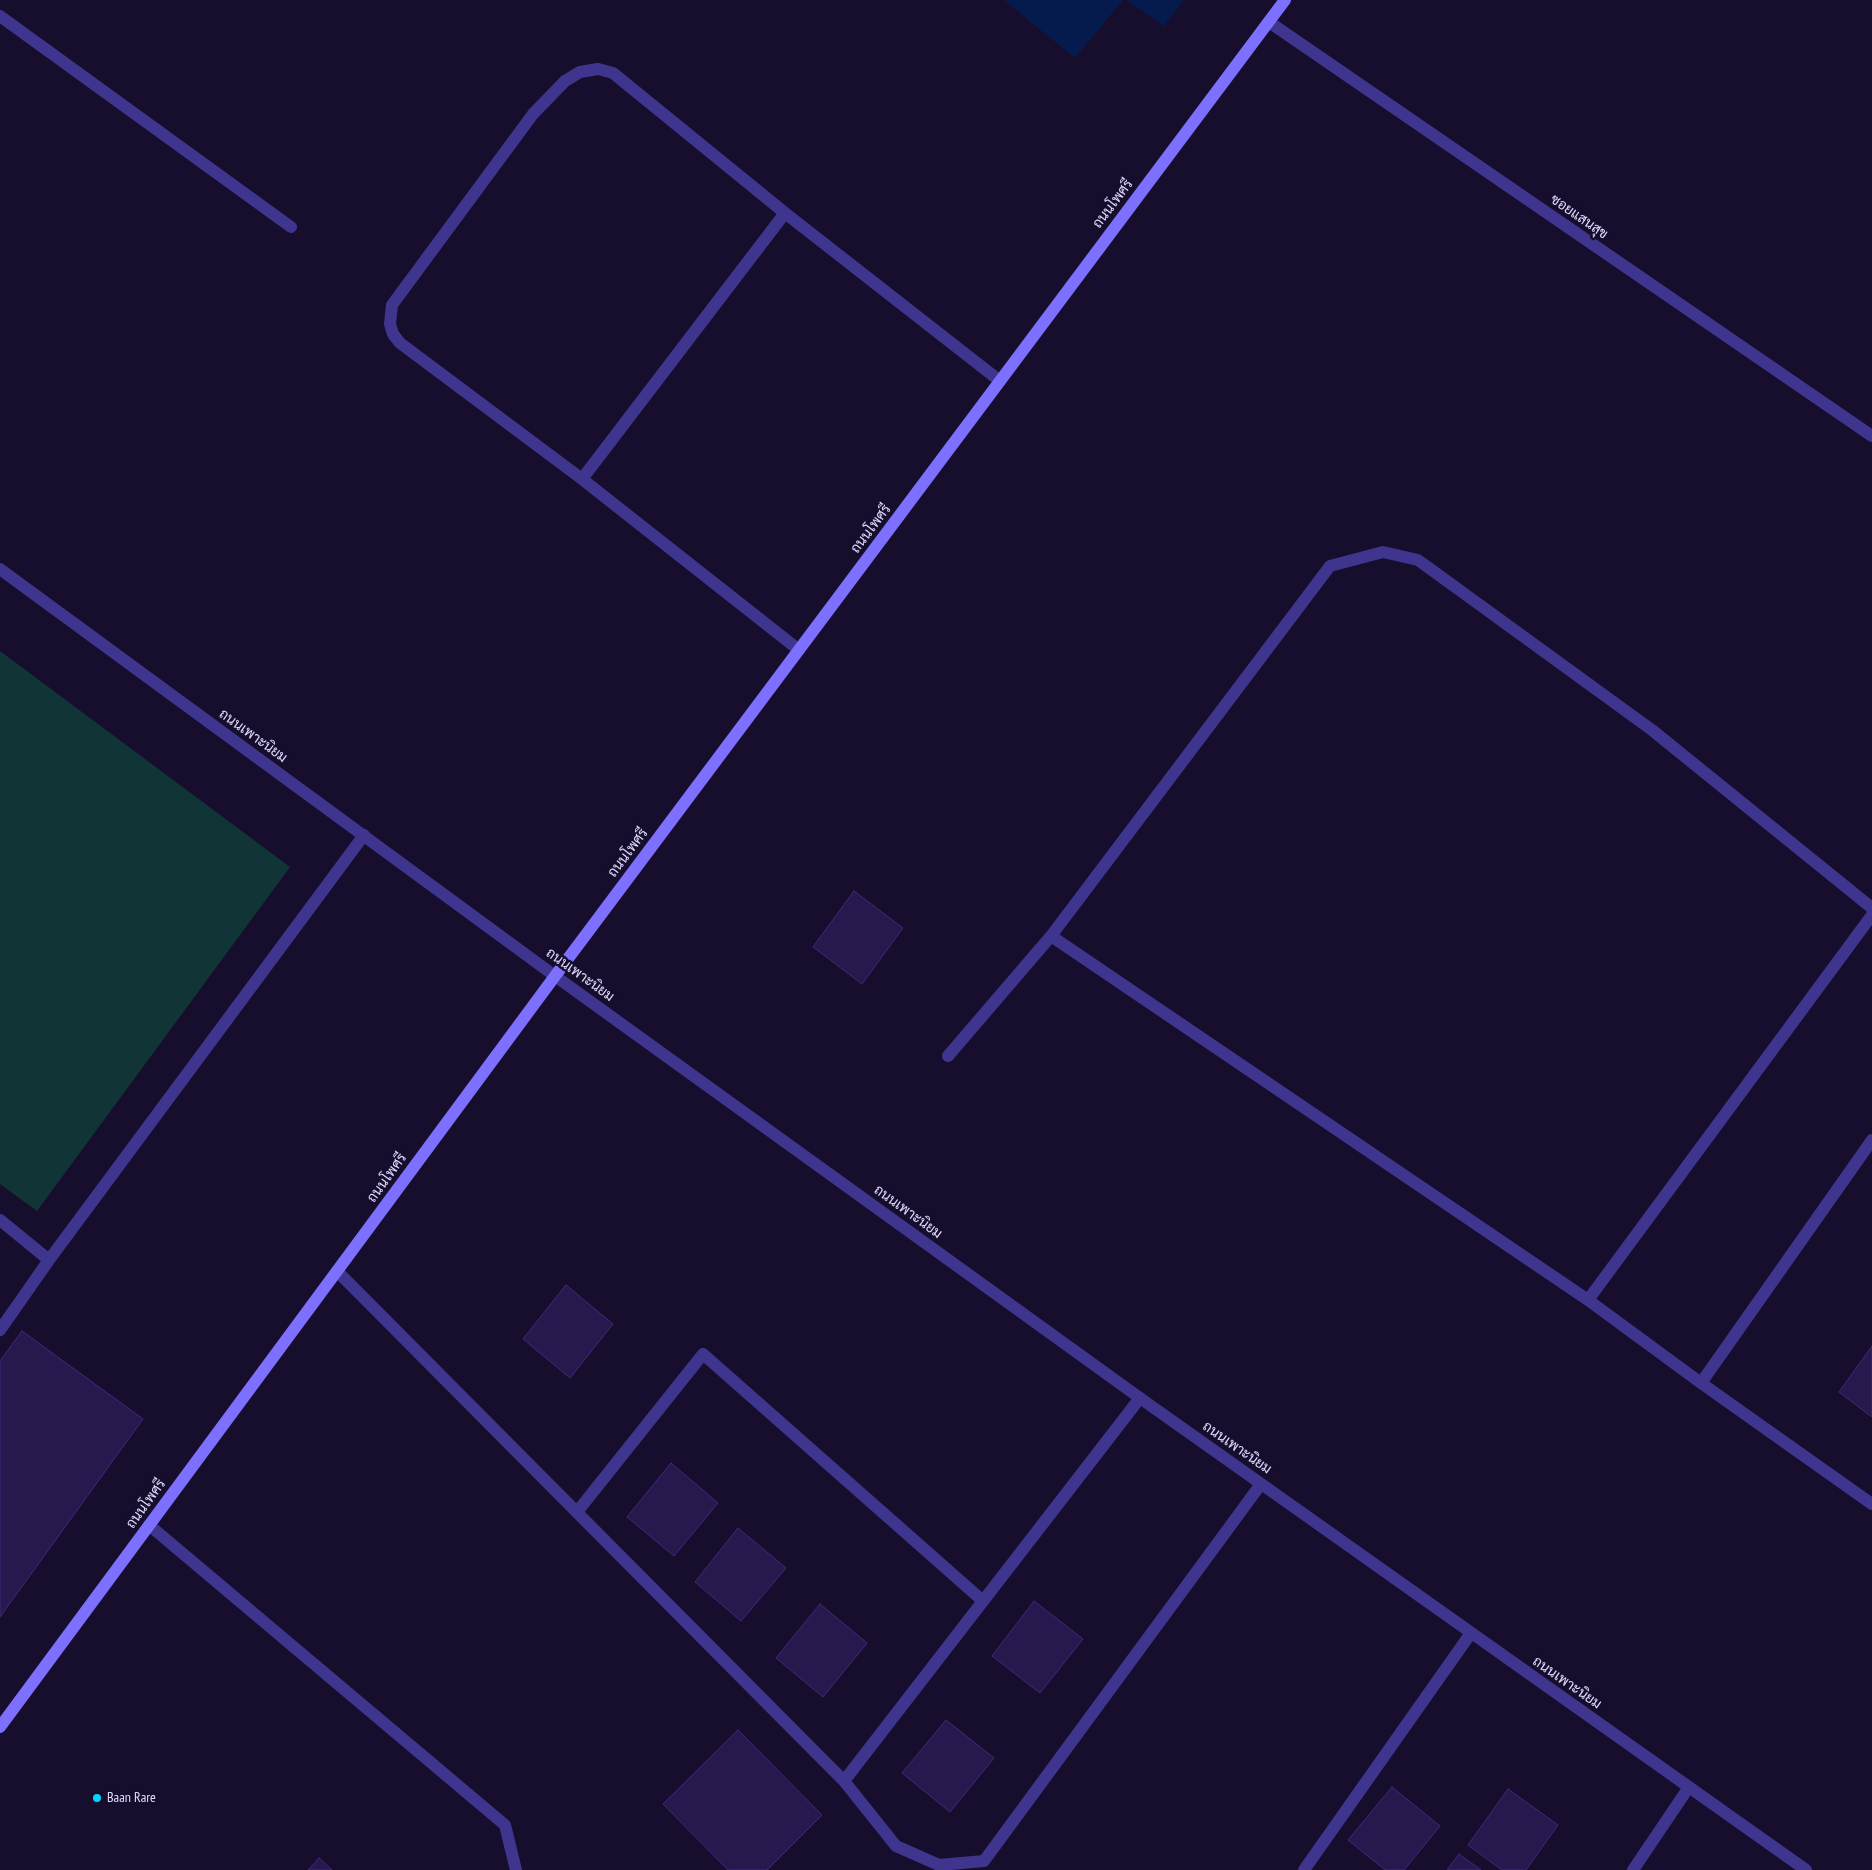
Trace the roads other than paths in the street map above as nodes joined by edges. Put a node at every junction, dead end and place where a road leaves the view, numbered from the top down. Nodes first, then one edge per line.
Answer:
1 (1285, 0) edge
2 (0, 16) edge
3 (1269, 22) junction
4 (785, 213) junction
5 (291, 227) dead end
6 (1000, 381) junction
7 (1872, 436) edge
8 (582, 480) junction
9 (0, 569) edge
10 (799, 650) junction
11 (364, 835) junction
12 (1872, 908) edge
13 (1872, 914) edge
14 (1051, 936) junction
15 (555, 976) junction
16 (948, 1056) dead end
17 (1872, 1140) edge
18 (0, 1220) edge
19 (49, 1260) junction
20 (337, 1271) junction
21 (1588, 1300) junction
22 (0, 1330) edge
23 (1701, 1383) junction
24 (1140, 1398) junction
25 (1262, 1484) junction
26 (1872, 1504) edge
27 (577, 1512) junction
28 (149, 1525) junction
29 (983, 1601) junction
30 (1471, 1633) junction
31 (0, 1727) edge
32 (844, 1781) junction
33 (1689, 1787) junction
34 (516, 1870) edge
35 (1304, 1870) edge
36 (1633, 1870) edge
37 (1806, 1870) edge

1 - 3 main road, ถนนโพศรี
2 - 5 street
3 - 6 main road, ถนนโพศรี
3 - 7 street, ซอยแสนสุข
4 - 6 street
4 - 8 street
4 - 8 street
6 - 10 main road, ถนนโพศรี
8 - 10 street
9 - 11 street, ถนนเพาะนิยม
10 - 15 main road, ถนนโพศรี
11 - 15 street, ถนนเพาะนิยม
11 - 19 street
12 - 14 street
13 - 21 street
14 - 16 street
14 - 21 street
15 - 20 main road, ถนนโพศรี
15 - 24 street, ถนนเพาะนิยม
17 - 23 street
18 - 19 street
19 - 22 street
20 - 27 street
20 - 28 main road, ถนนโพศรี
21 - 23 street
23 - 26 street
24 - 25 street, ถนนเพาะนิยม
24 - 29 street
25 - 30 street, ถนนเพาะนิยม
25 - 32 street
27 - 29 street
27 - 32 street
28 - 31 main road, ถนนโพศรี
28 - 34 street
29 - 32 street
30 - 33 street, ถนนเพาะนิยม
30 - 35 street
33 - 36 street
33 - 37 street, ถนนเพาะนิยม

